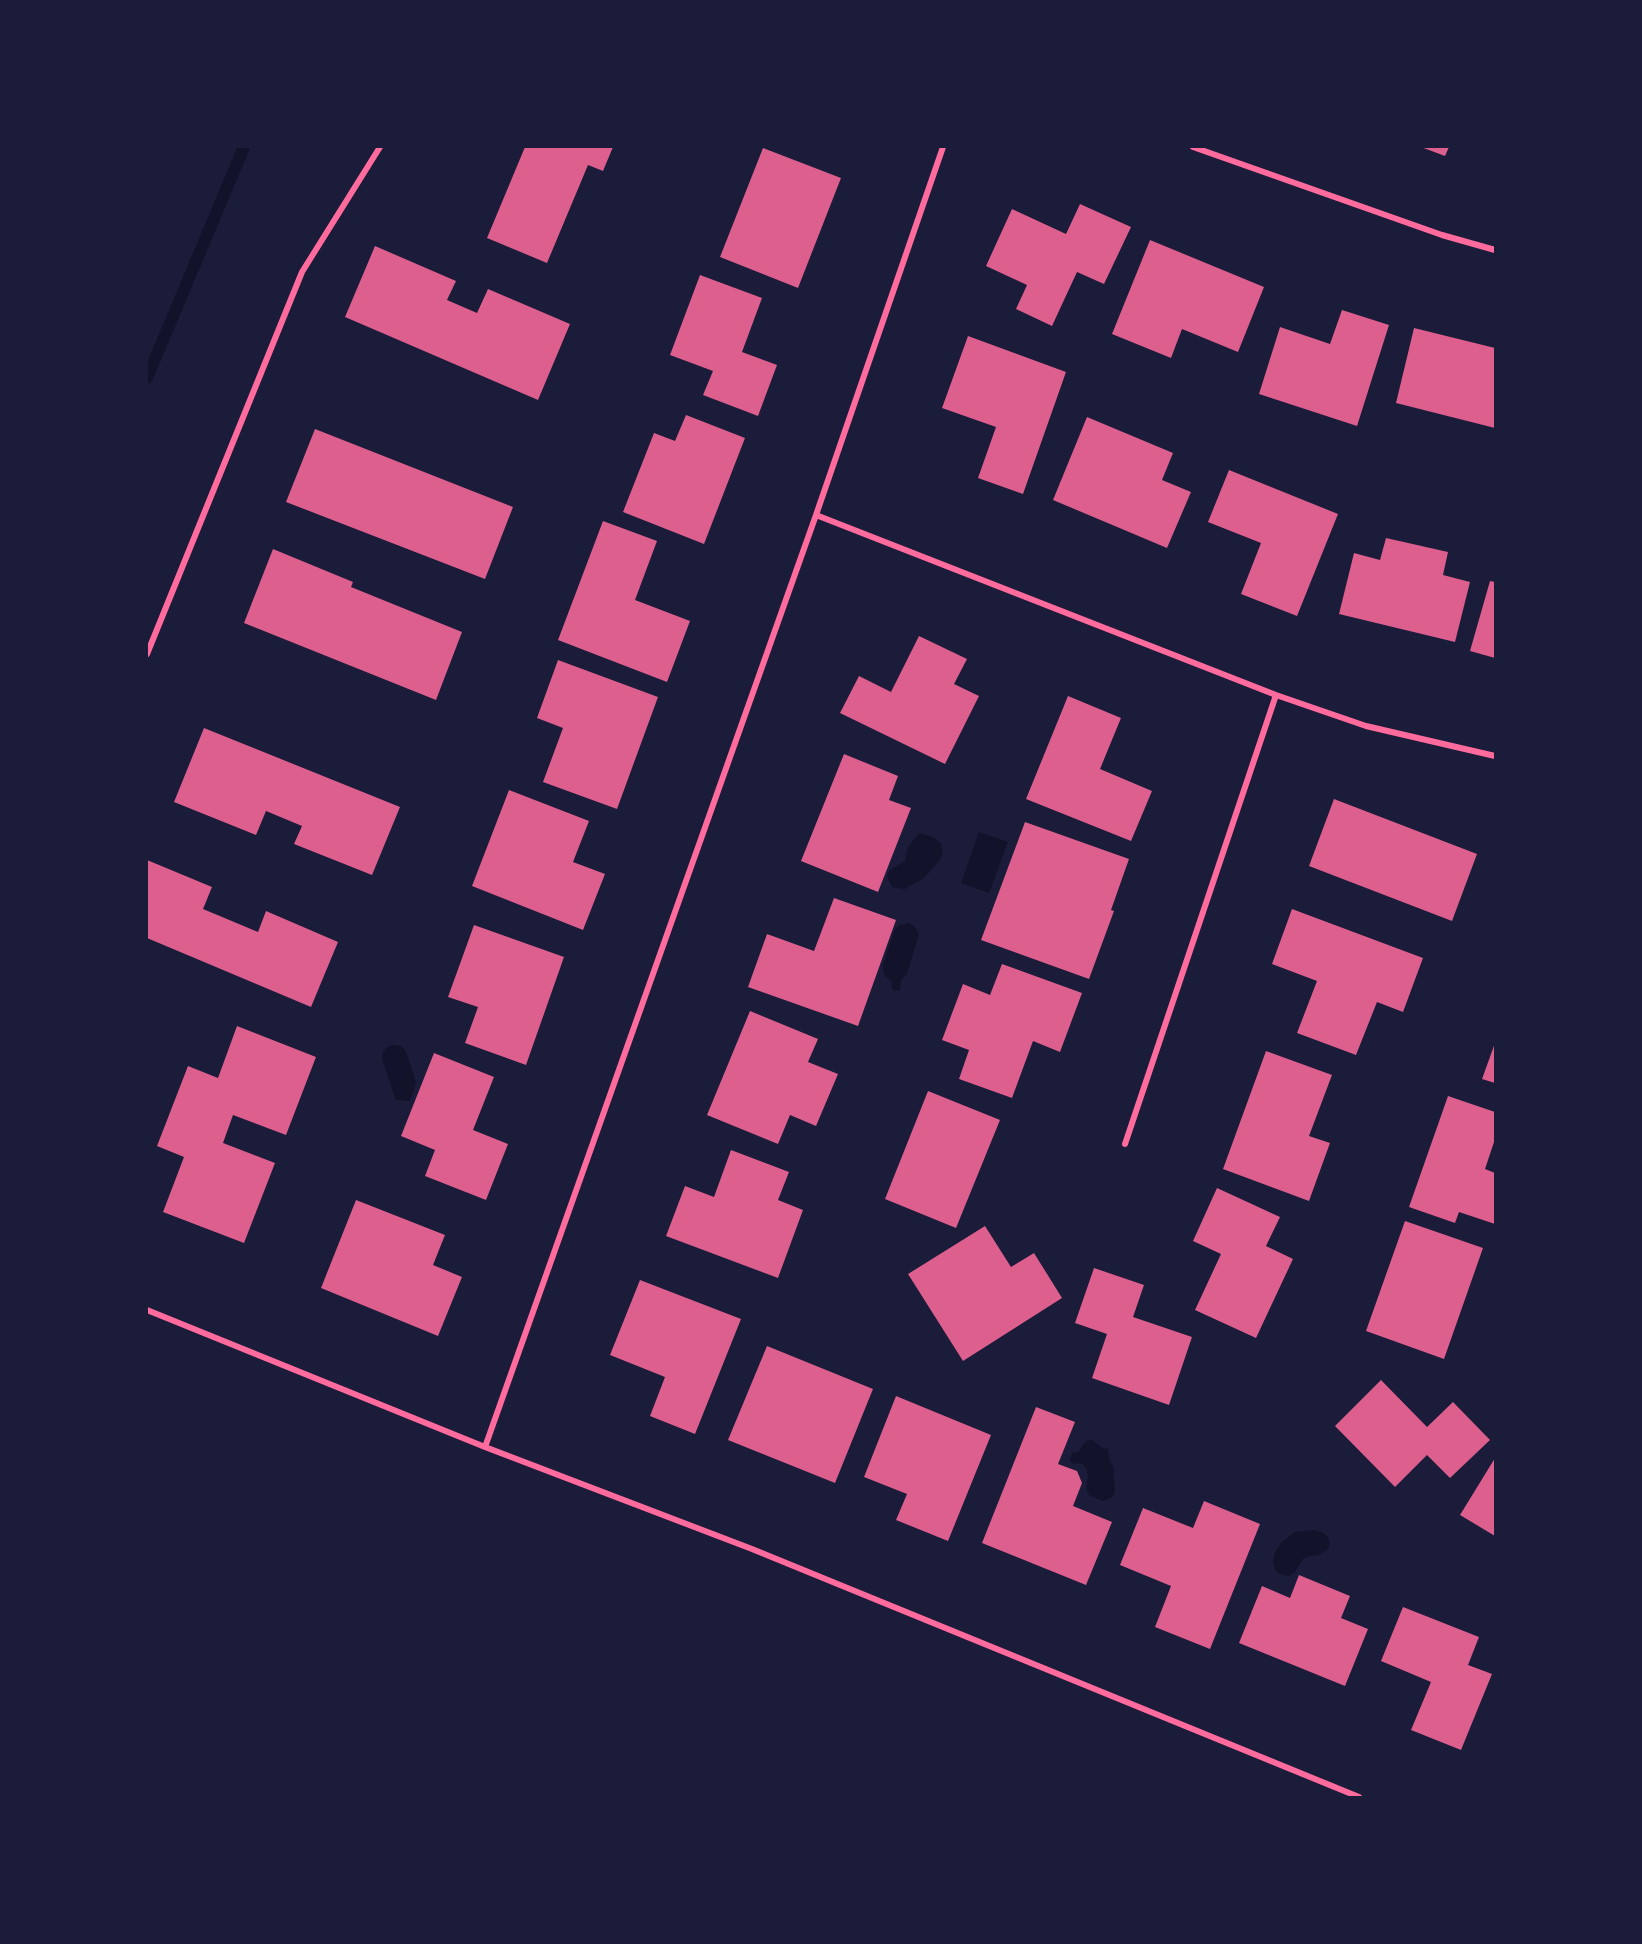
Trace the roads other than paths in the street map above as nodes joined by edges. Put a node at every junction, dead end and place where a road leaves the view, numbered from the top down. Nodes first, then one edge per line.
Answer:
1 (380, 147) edge
2 (943, 147) edge
3 (1193, 147) edge
4 (1495, 250) edge
5 (816, 515) junction
6 (147, 654) edge
7 (1276, 695) junction
8 (1495, 756) edge
9 (1125, 1144) dead end
10 (147, 1311) edge
11 (485, 1447) junction
12 (1359, 1797) edge

1 - 6 street
2 - 5 street
3 - 4 street
5 - 7 street
5 - 11 street
7 - 8 street
7 - 9 street
10 - 11 street
11 - 12 street

